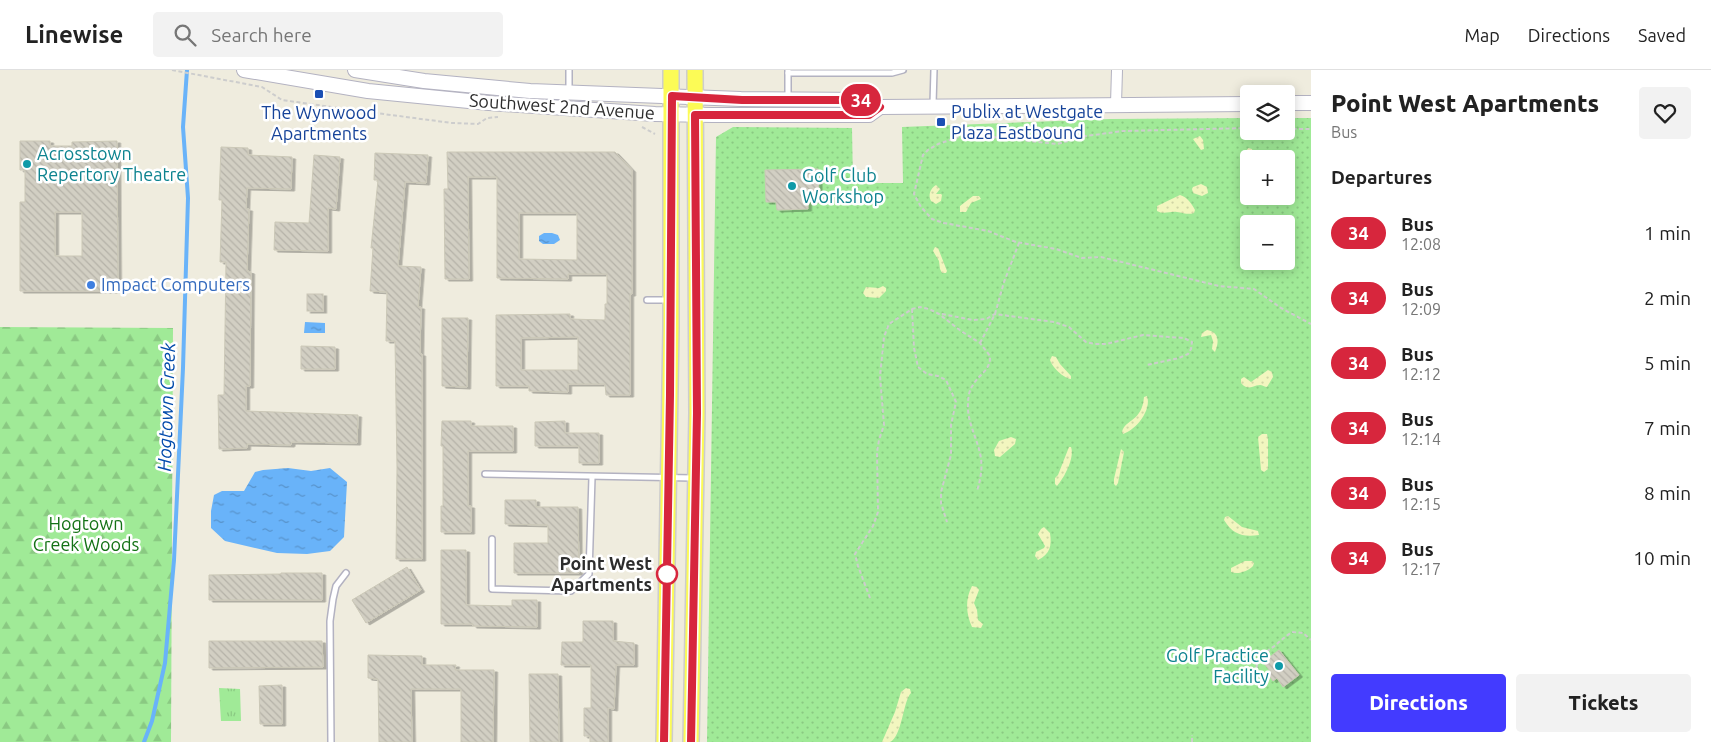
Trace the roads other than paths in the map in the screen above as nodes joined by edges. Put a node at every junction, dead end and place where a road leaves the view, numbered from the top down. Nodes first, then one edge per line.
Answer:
1 (244, 70) edge
2 (355, 70) edge
3 (569, 70) edge
4 (671, 70) edge
5 (695, 70) edge
6 (903, 70) edge
7 (934, 70) edge
8 (1117, 70) edge
9 (788, 72) edge
10 (275, 73) edge
11 (569, 92) junction
12 (672, 96) junction
13 (695, 97) junction
14 (788, 99) junction
15 (1295, 103) edge
16 (1311, 103) edge
17 (1116, 104) junction
18 (1240, 104) edge
19 (880, 107) junction
20 (933, 107) junction
21 (672, 114) junction
22 (695, 115) junction
23 (647, 300) dead end
24 (671, 300) junction
25 (485, 474) dead end
26 (592, 476) junction
27 (669, 478) junction
28 (696, 478) junction
29 (492, 539) dead end
30 (346, 573) dead end
31 (331, 742) edge
32 (664, 742) edge
33 (691, 742) edge

1 - 10 main road, Southwest 2nd Avenue
2 - 11 main road, Southwest 2nd Avenue
3 - 11 lane
4 - 12 main road
5 - 13 main road
6 - 9 lane
7 - 20 lane
8 - 17 street
9 - 14 lane
10 - 21 main road, Southwest 2nd Avenue
11 - 12 main road, Southwest 2nd Avenue
12 - 13 main road, Southwest 2nd Avenue
12 - 21 main road
13 - 14 main road, Southwest 2nd Avenue
13 - 22 main road
14 - 19 main road, Southwest 2nd Avenue
15 - 16 main road
17 - 18 main road, Southwest 2nd Avenue
17 - 20 main road, Southwest 2nd Avenue
19 - 20 main road, Southwest 2nd Avenue
19 - 22 main road, Southwest 2nd Avenue
21 - 22 main road, Southwest 2nd Avenue
21 - 24 main road
22 - 28 main road
23 - 24 lane
24 - 27 main road
25 - 26 lane
26 - 27 lane
26 - 29 lane
27 - 28 lane
27 - 32 main road
28 - 33 main road
30 - 31 lane

